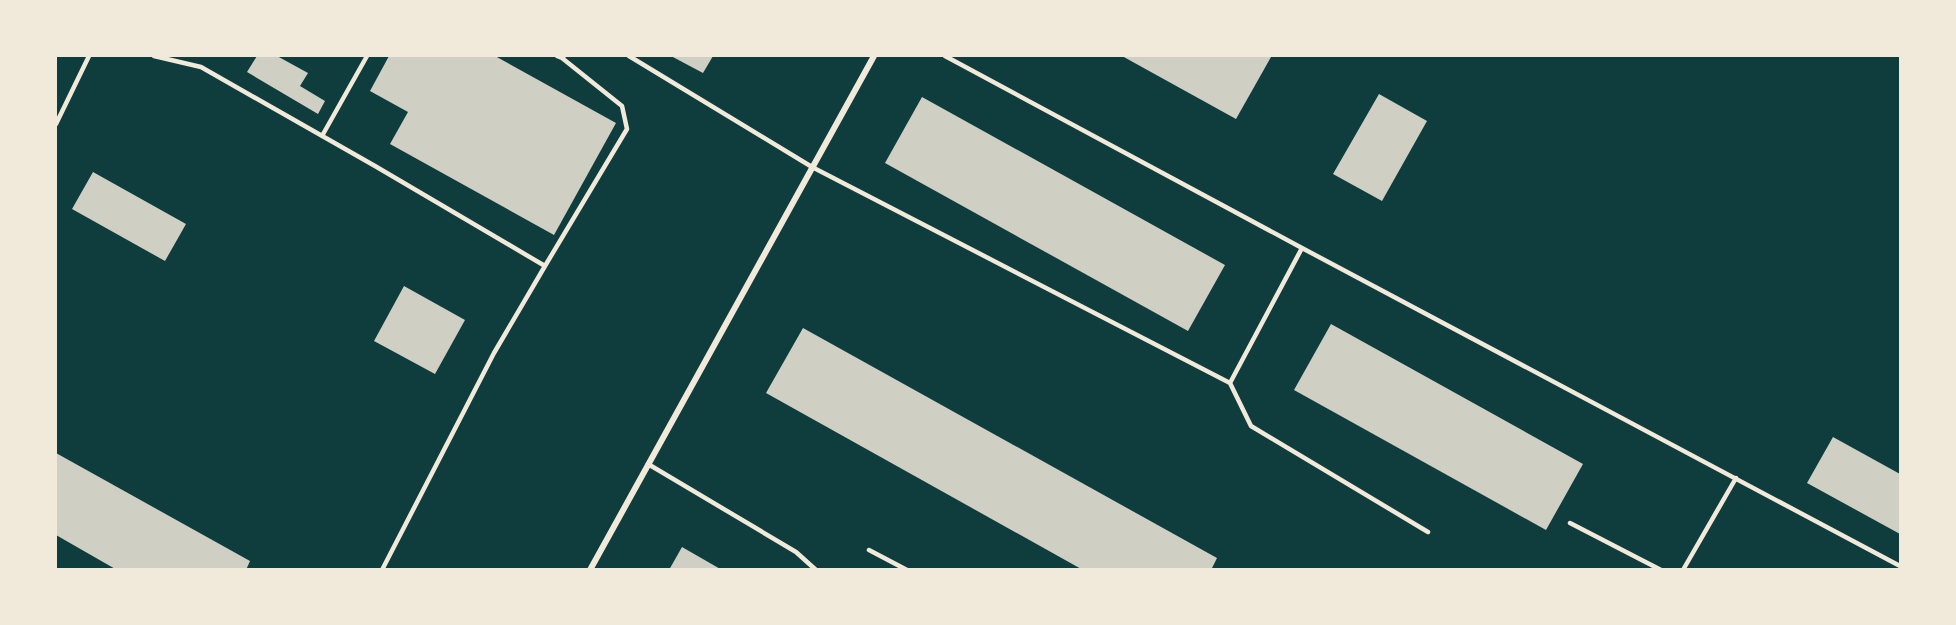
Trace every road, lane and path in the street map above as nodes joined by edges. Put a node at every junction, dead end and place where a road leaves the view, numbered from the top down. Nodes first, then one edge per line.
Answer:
1 (89, 56) edge
2 (154, 56) edge
3 (367, 56) edge
4 (561, 56) edge
5 (629, 56) edge
6 (874, 56) edge
7 (945, 56) edge
8 (56, 124) edge
9 (322, 136) junction
10 (812, 167) junction
11 (1302, 248) junction
12 (545, 266) junction
13 (1230, 383) junction
14 (648, 464) junction
15 (1736, 478) junction
16 (1570, 523) dead end
17 (1428, 532) dead end
18 (869, 550) dead end
19 (1900, 566) edge
20 (382, 570) edge
21 (590, 570) edge
22 (816, 570) edge
23 (907, 570) edge
24 (1661, 570) edge
25 (1683, 570) edge

1 - 8 lane
2 - 9 lane
3 - 9 lane
4 - 12 lane
5 - 10 lane
6 - 10 street
7 - 11 lane
9 - 12 lane
10 - 13 lane
10 - 14 street
11 - 13 lane
11 - 15 lane
12 - 20 lane
13 - 17 lane
14 - 21 street
14 - 22 lane
15 - 19 lane
15 - 25 lane
16 - 24 lane
18 - 23 lane

